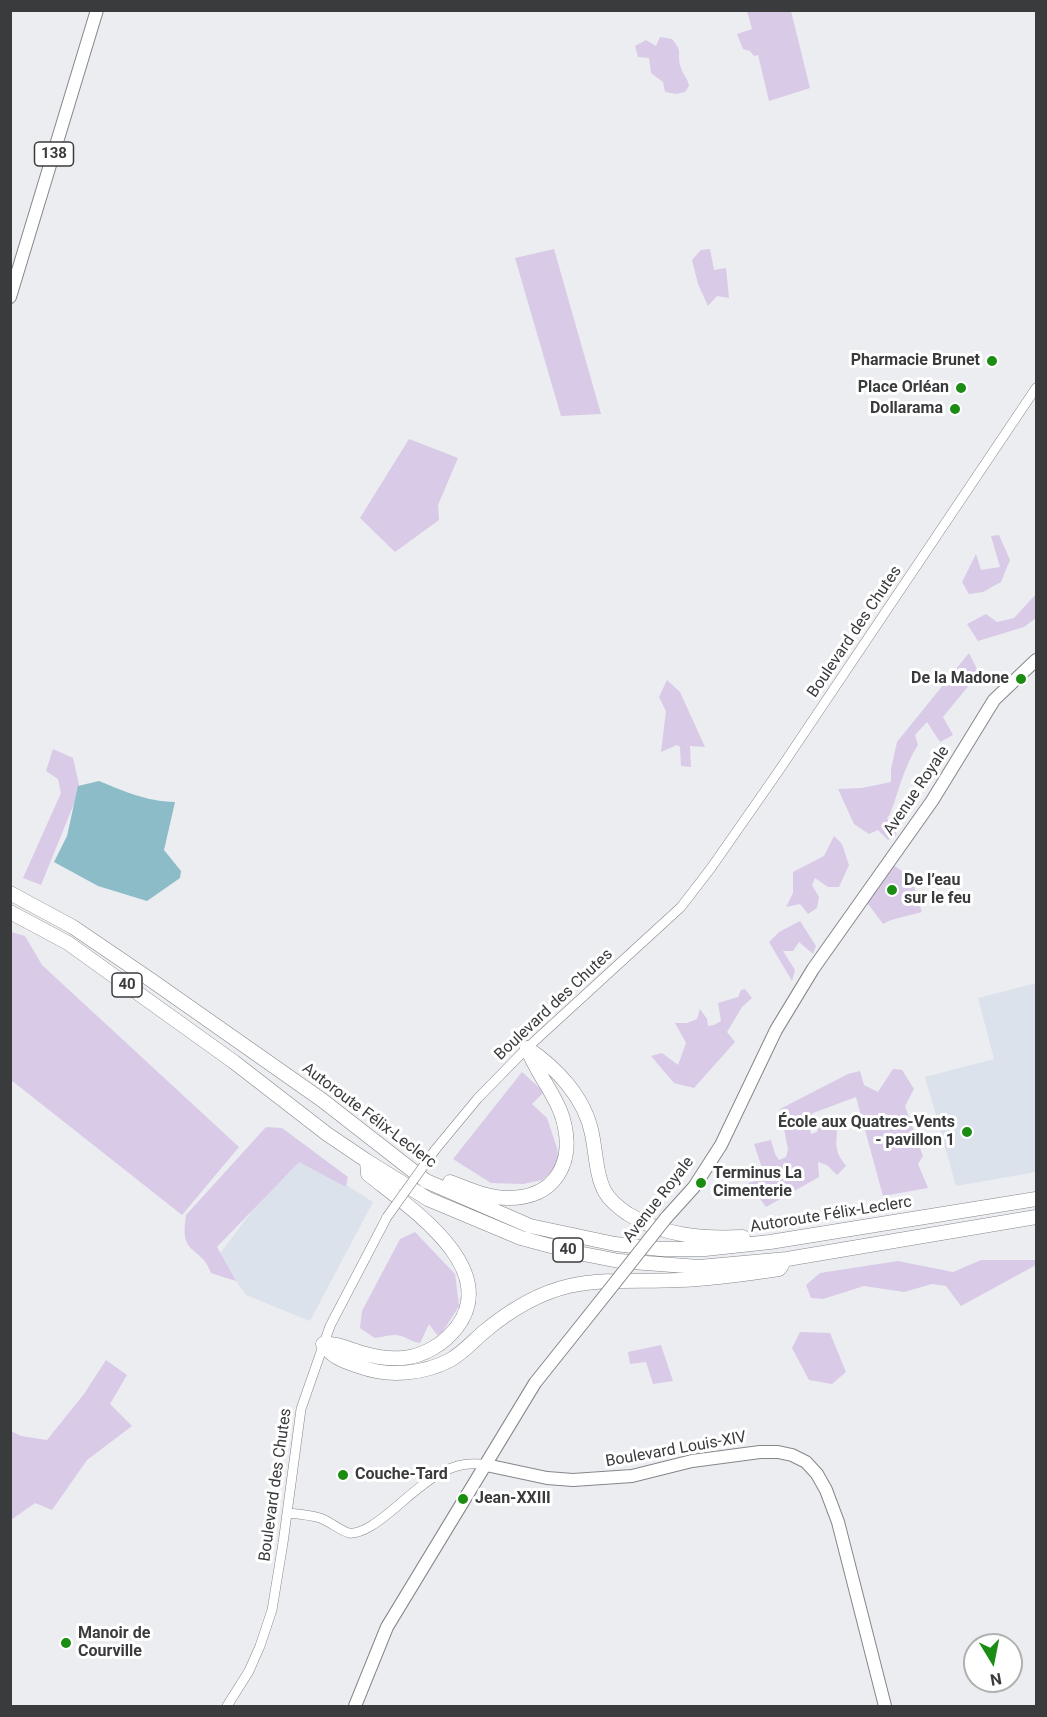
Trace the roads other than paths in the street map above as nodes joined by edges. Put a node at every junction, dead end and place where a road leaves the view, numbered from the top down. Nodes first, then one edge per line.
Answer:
1 (97, 10) edge
2 (10, 297) edge
3 (1036, 388) edge
4 (1036, 660) edge
5 (10, 893) edge
6 (10, 912) edge
7 (527, 1048) junction
8 (378, 1143) junction
9 (367, 1161) junction
10 (1036, 1199) edge
11 (1036, 1217) edge
12 (770, 1242) junction
13 (787, 1259) junction
14 (323, 1344) junction
15 (486, 1465) junction
16 (288, 1513) junction
17 (227, 1707) edge
18 (355, 1707) edge
19 (885, 1707) edge

1 - 2 main road, 138
3 - 7 street, Boulevard des Chutes
4 - 15 main road, Avenue Royale, bridge
5 - 8 highway, Autoroute Félix-Leclerc / 40
6 - 9 highway, Autoroute Félix-Leclerc / 40
7 - 8 highway
7 - 12 highway
7 - 14 street, Boulevard des Chutes, bridge
8 - 12 highway, Autoroute Félix-Leclerc / 40
9 - 13 highway, Autoroute Félix-Leclerc / 40
9 - 14 highway
10 - 12 highway, Autoroute Félix-Leclerc / 40
11 - 13 highway, Autoroute Félix-Leclerc / 40
13 - 14 highway
14 - 16 street, Boulevard des Chutes
15 - 16 street, Boulevard Louis-XIV
15 - 18 main road, Avenue Royale
15 - 19 main road, Boulevard Louis-XIV
16 - 17 street, Boulevard des Chutes

